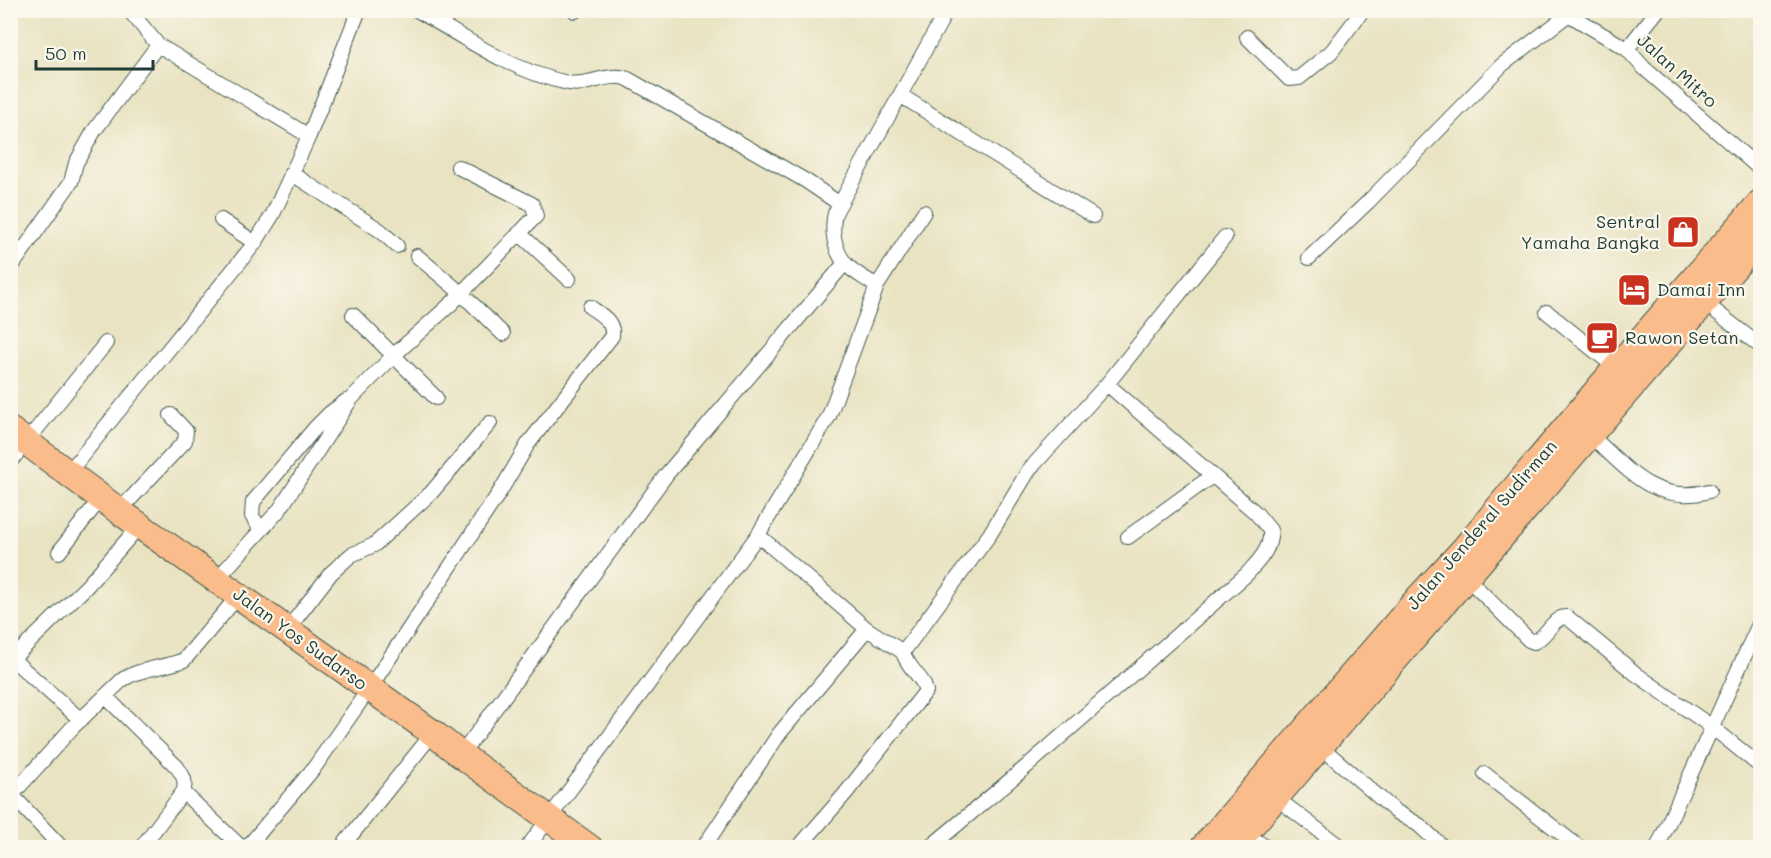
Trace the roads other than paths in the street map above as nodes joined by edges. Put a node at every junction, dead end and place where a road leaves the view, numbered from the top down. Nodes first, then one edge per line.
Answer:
1 (129, 10) edge
2 (359, 10) edge
3 (417, 10) edge
4 (948, 10) edge
5 (1363, 10) edge
6 (1658, 10) edge
7 (1565, 13) edge
8 (1247, 37) dead end
9 (158, 45) junction
10 (1627, 49) junction
11 (900, 95) junction
12 (309, 136) junction
13 (458, 167) dead end
14 (1761, 169) edge
15 (291, 173) junction
16 (1761, 203) edge
17 (840, 204) junction
18 (924, 212) dead end
19 (1093, 216) dead end
20 (221, 220) dead end
21 (519, 233) junction
22 (1225, 237) dead end
23 (1761, 238) edge
24 (255, 243) junction
25 (397, 246) dead end
26 (417, 256) dead end
27 (1309, 258) dead end
28 (845, 263) junction
29 (10, 269) edge
30 (569, 279) dead end
31 (877, 286) junction
32 (461, 293) junction
33 (1705, 303) junction
34 (590, 308) dead end
35 (1547, 312) dead end
36 (353, 315) dead end
37 (503, 334) dead end
38 (106, 343) dead end
39 (1761, 346) edge
40 (394, 355) junction
41 (1616, 368) junction
42 (1107, 384) junction
43 (436, 398) dead end
44 (351, 399) junction
45 (171, 415) dead end
46 (490, 423) dead end
47 (1590, 435) junction
48 (19, 436) edge
49 (10, 462) edge
50 (68, 473) junction
51 (1212, 476) junction
52 (1709, 491) dead end
53 (110, 504) junction
54 (140, 525) junction
55 (261, 530) junction
56 (758, 535) junction
57 (1128, 537) dead end
58 (58, 552) dead end
59 (1467, 578) junction
60 (217, 579) junction
61 (239, 595) junction
62 (1759, 625) edge
63 (867, 629) junction
64 (287, 630) junction
65 (1396, 641) junction
66 (903, 652) junction
67 (11, 658) edge
68 (369, 689) junction
69 (105, 696) junction
70 (81, 720) junction
71 (1712, 727) junction
72 (433, 733) junction
73 (1320, 747) junction
74 (461, 755) junction
75 (1761, 766) edge
76 (1485, 774) dead end
77 (183, 792) junction
78 (11, 796) edge
79 (1275, 797) junction
80 (549, 819) junction
81 (1239, 840) edge
82 (62, 848) edge
83 (141, 848) edge
84 (341, 848) edge
85 (527, 848) edge
86 (590, 848) edge
87 (703, 848) edge
88 (798, 848) edge
89 (929, 848) edge
90 (1203, 848) edge
91 (1267, 848) edge
92 (1342, 848) edge
93 (1444, 848) edge
94 (1580, 848) edge
95 (1657, 848) edge

1 - 9 street
2 - 12 street
3 - 17 street
4 - 11 street
5 - 8 street
6 - 10 street
7 - 10 street, Jalan Mitro
7 - 27 street
9 - 12 street
9 - 29 street
10 - 14 street, Jalan Mitro
11 - 17 street
11 - 19 street
12 - 15 street
13 - 21 street
15 - 24 street
15 - 25 street
16 - 41 highway, Jalan Jenderal Sudirman
17 - 28 street
18 - 31 street
20 - 24 street
21 - 30 street
21 - 32 street
22 - 42 street
23 - 33 highway, Jalan Jenderal Sudirman
24 - 50 street
26 - 32 street
28 - 31 street
28 - 74 street
31 - 56 street
32 - 37 street
32 - 40 street
33 - 39 street
33 - 47 highway, Jalan Jenderal Sudirman
34 - 68 street
35 - 41 street
36 - 40 street
38 - 48 street
40 - 43 street
40 - 44 street
41 - 65 highway, Jalan Jenderal Sudirman
42 - 51 street
42 - 66 street
44 - 55 street
44 - 55 street
45 - 53 street
46 - 64 street
47 - 52 street
47 - 59 highway, Jalan Jenderal Sudirman
48 - 49 street
48 - 50 highway, Jalan Yos Sudarso
50 - 53 highway, Jalan Yos Sudarso
51 - 57 street
51 - 89 street
53 - 54 highway, Jalan Yos Sudarso
53 - 58 street
54 - 60 highway, Jalan Yos Sudarso
54 - 67 street
55 - 60 street
56 - 63 street
56 - 80 street
59 - 65 highway, Jalan Jenderal Sudirman
59 - 71 street
60 - 61 highway, Jalan Yos Sudarso
61 - 64 highway, Jalan Yos Sudarso
61 - 69 street
62 - 71 street
63 - 66 street
63 - 87 street
64 - 68 highway, Jalan Yos Sudarso
65 - 73 highway, Jalan Jenderal Sudirman
65 - 90 highway, Jalan Jenderal Sudirman
66 - 88 street
67 - 70 street
68 - 72 highway, Jalan Yos Sudarso
68 - 77 street
69 - 70 street
69 - 77 street
70 - 78 street
71 - 75 street
71 - 95 street
72 - 74 highway, Jalan Yos Sudarso
72 - 84 street
73 - 79 highway, Jalan Jenderal Sudirman
73 - 93 street
74 - 80 highway, Jalan Yos Sudarso
76 - 94 street
77 - 83 street
78 - 82 street
79 - 81 highway, Jalan Jenderal Sudirman
79 - 92 street
80 - 85 street
80 - 86 highway, Jalan Yos Sudarso
81 - 91 street

